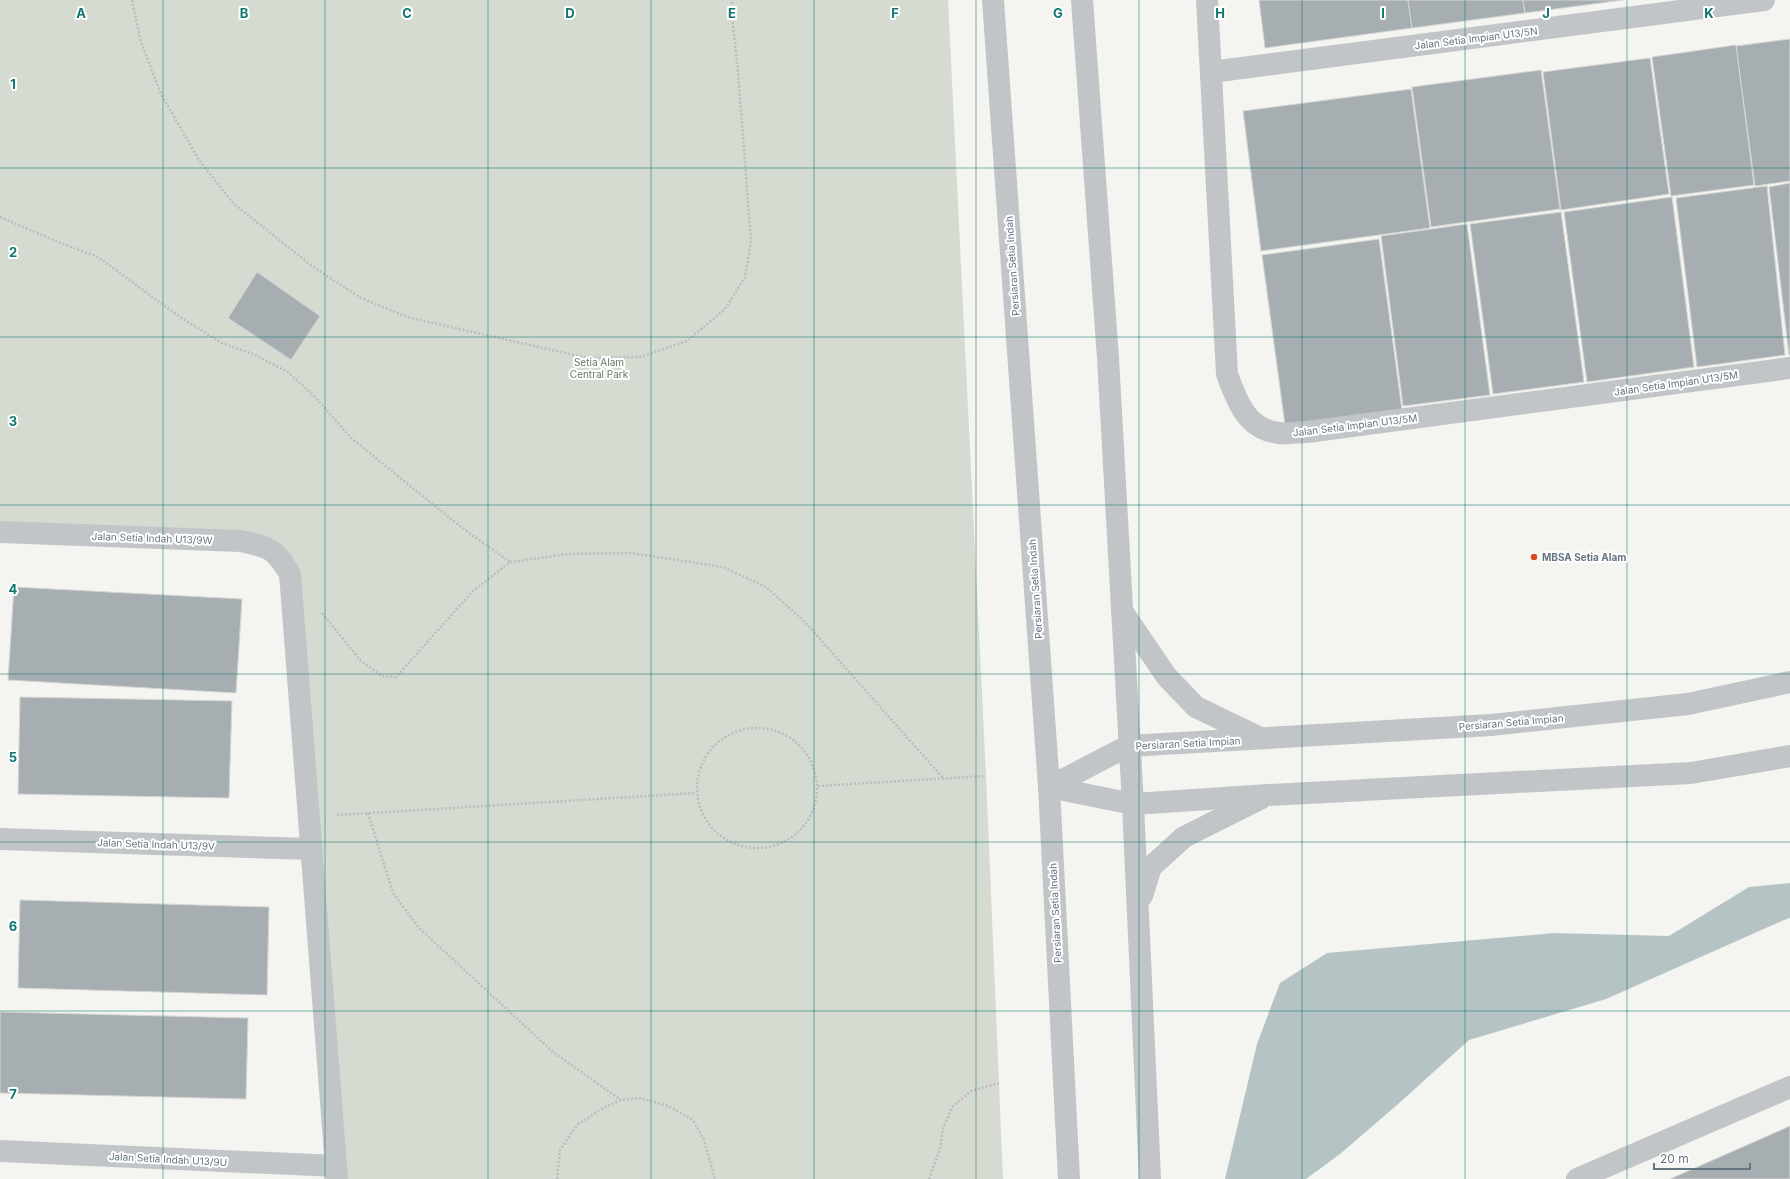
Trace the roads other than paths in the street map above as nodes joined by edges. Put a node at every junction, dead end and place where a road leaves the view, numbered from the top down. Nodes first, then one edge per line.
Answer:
1 (993, 0) edge
2 (1082, 0) edge
3 (1207, 0) edge
4 (1764, 0) edge
5 (1211, 72) junction
6 (1790, 368) edge
7 (0, 532) edge
8 (1122, 611) junction
9 (1790, 682) edge
10 (1262, 739) junction
11 (1128, 746) junction
12 (1790, 756) edge
13 (1049, 787) junction
14 (1268, 794) junction
15 (1133, 804) junction
16 (0, 839) edge
17 (311, 849) junction
18 (1138, 910) junction
19 (1790, 1087) edge
20 (0, 1152) edge
21 (337, 1173) edge
22 (1069, 1179) edge
23 (1150, 1179) edge
24 (1577, 1179) edge

1 - 13 street, Persiaran Setia Indah
2 - 8 street
3 - 5 street, Jalan Setia Impian U13/5M
4 - 5 street, Jalan Setia Impian U13/5N
5 - 6 street, Jalan Setia Impian U13/5M
7 - 17 street, Jalan Setia Indah U13/9W
8 - 10 street
8 - 11 street
9 - 10 street, Persiaran Setia Impian
10 - 11 street, Persiaran Setia Impian
11 - 13 street, Persiaran Setia Impian
11 - 15 street
12 - 14 street
13 - 15 street
13 - 22 street, Persiaran Setia Indah
14 - 15 street
14 - 18 street
15 - 18 street
16 - 17 street, Jalan Setia Indah U13/9V
17 - 21 street
18 - 23 street
19 - 24 street
20 - 21 street, Jalan Setia Indah U13/9U

